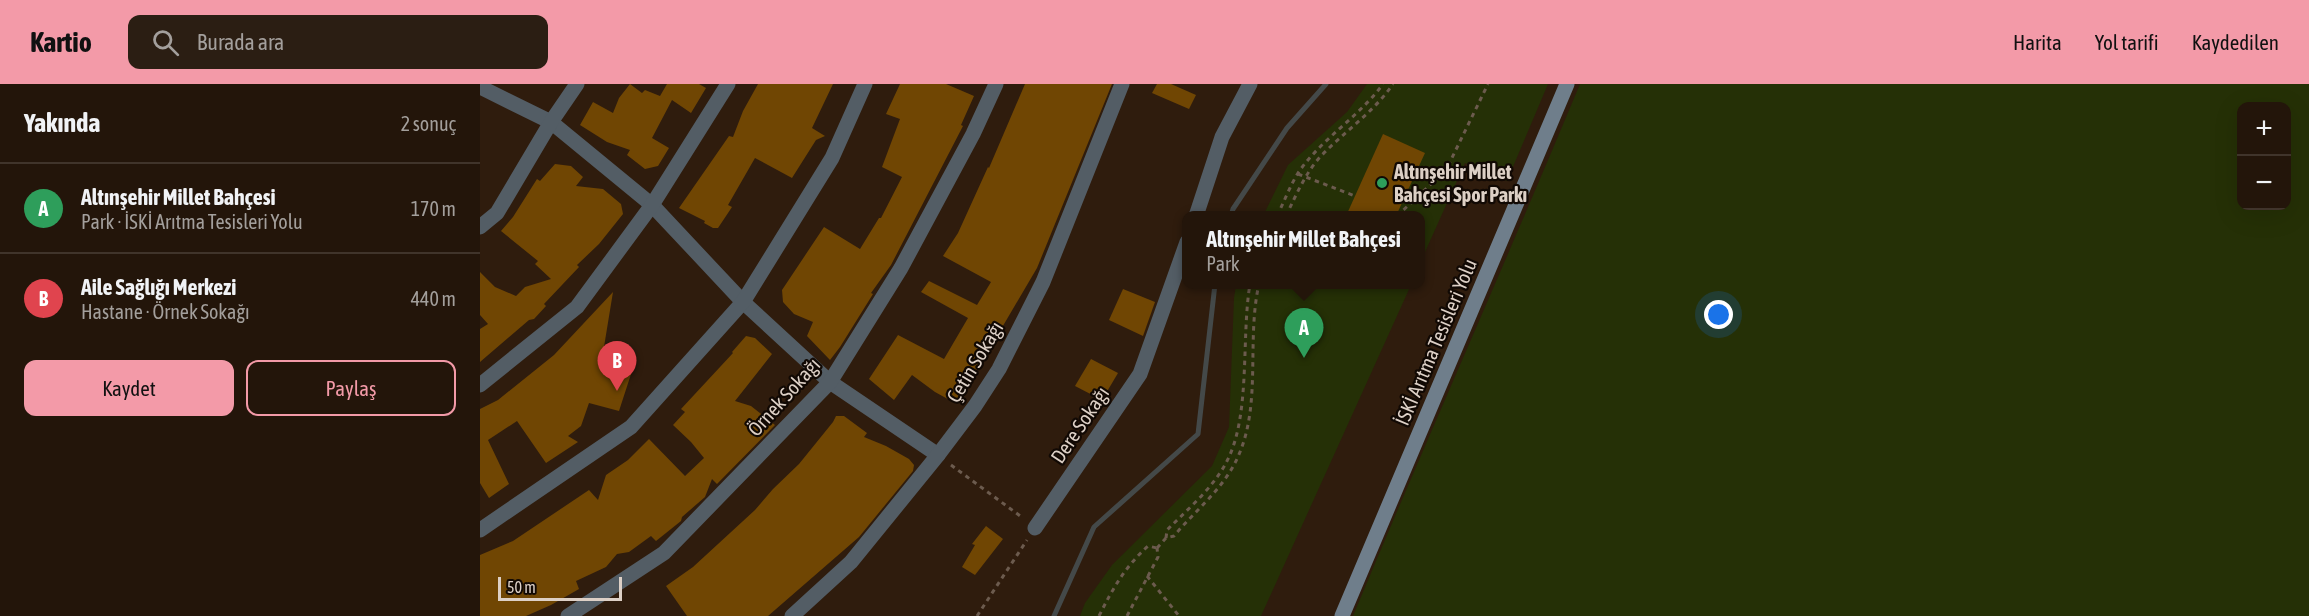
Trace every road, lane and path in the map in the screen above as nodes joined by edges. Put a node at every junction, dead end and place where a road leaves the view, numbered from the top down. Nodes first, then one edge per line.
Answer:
1 (577, 84) edge
2 (728, 84) edge
3 (865, 84) edge
4 (996, 84) edge
5 (1122, 84) edge
6 (1250, 84) edge
7 (1383, 84) edge
8 (1393, 84) edge
9 (1488, 84) edge
10 (1567, 84) edge
11 (480, 87) edge
12 (551, 122) junction
13 (1298, 174) junction
14 (1306, 177) junction
15 (1355, 196) dead end
16 (652, 205) junction
17 (1198, 211) edge
18 (1280, 211) edge
19 (1289, 211) edge
20 (1402, 211) edge
21 (480, 227) edge
22 (1182, 256) edge
23 (1250, 289) edge
24 (1258, 289) edge
25 (743, 302) junction
26 (830, 382) junction
27 (480, 385) edge
28 (938, 455) junction
29 (1035, 528) junction
30 (480, 530) edge
31 (1166, 538) junction
32 (1157, 548) junction
33 (1147, 576) junction
34 (568, 616) edge
35 (792, 616) edge
36 (977, 616) edge
37 (1099, 616) edge
38 (1126, 616) edge
39 (1179, 616) edge
40 (1342, 616) edge

1 - 12 street
2 - 16 street
3 - 25 street
4 - 26 street, Örnek Sokağı
5 - 28 street, Çetin Sokağı
6 - 17 street
7 - 13 path
8 - 14 path
9 - 20 path
10 - 40 main road, İSKİ Arıtma Tesisleri Yolu
11 - 12 street
12 - 16 street
12 - 21 street
13 - 14 path
13 - 18 path
14 - 15 path
14 - 19 path
16 - 25 street
16 - 27 street
22 - 29 street, Dere Sokağı
23 - 31 path
24 - 31 path
25 - 26 street
25 - 30 street
26 - 28 street
26 - 34 street, Örnek Sokağı
28 - 29 path
28 - 35 street, Çetin Sokağı
29 - 36 path
31 - 32 path
32 - 33 path
32 - 37 path
33 - 38 path
33 - 39 path

